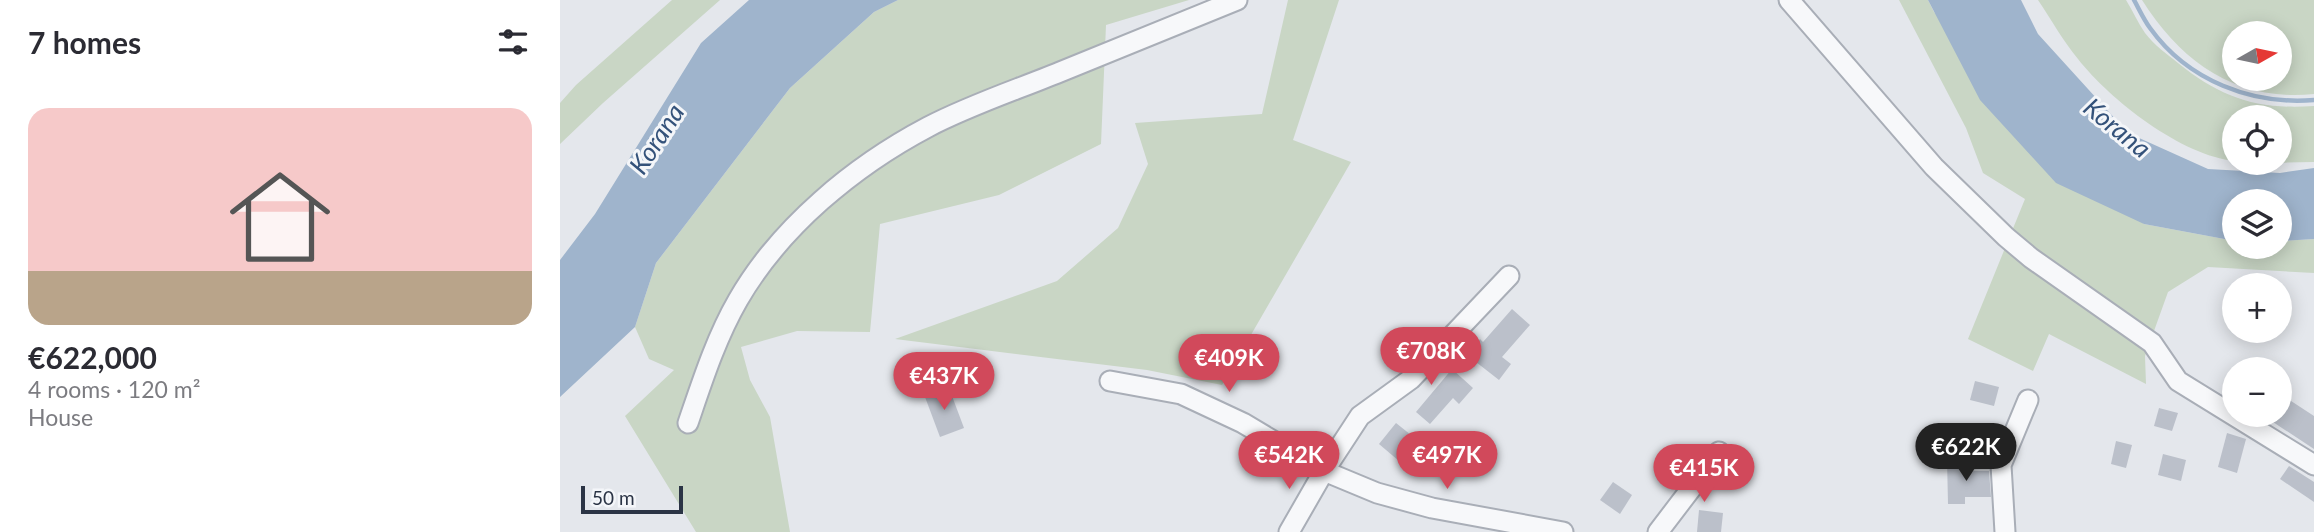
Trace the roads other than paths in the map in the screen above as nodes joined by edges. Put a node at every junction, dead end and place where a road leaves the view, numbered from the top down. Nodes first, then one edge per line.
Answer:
1 (1237, 0) edge
2 (1789, 0) edge
3 (1509, 276) dead end
4 (1110, 382) dead end
5 (2028, 400) dead end
6 (688, 423) dead end
7 (1719, 452) dead end
8 (2314, 465) edge
9 (1324, 471) junction
10 (1289, 532) edge
11 (1563, 532) edge
12 (1658, 532) edge
13 (2005, 532) edge

1 - 6 street
2 - 8 street
3 - 9 street
4 - 9 street
5 - 13 street
7 - 12 street
9 - 10 street
9 - 11 street

